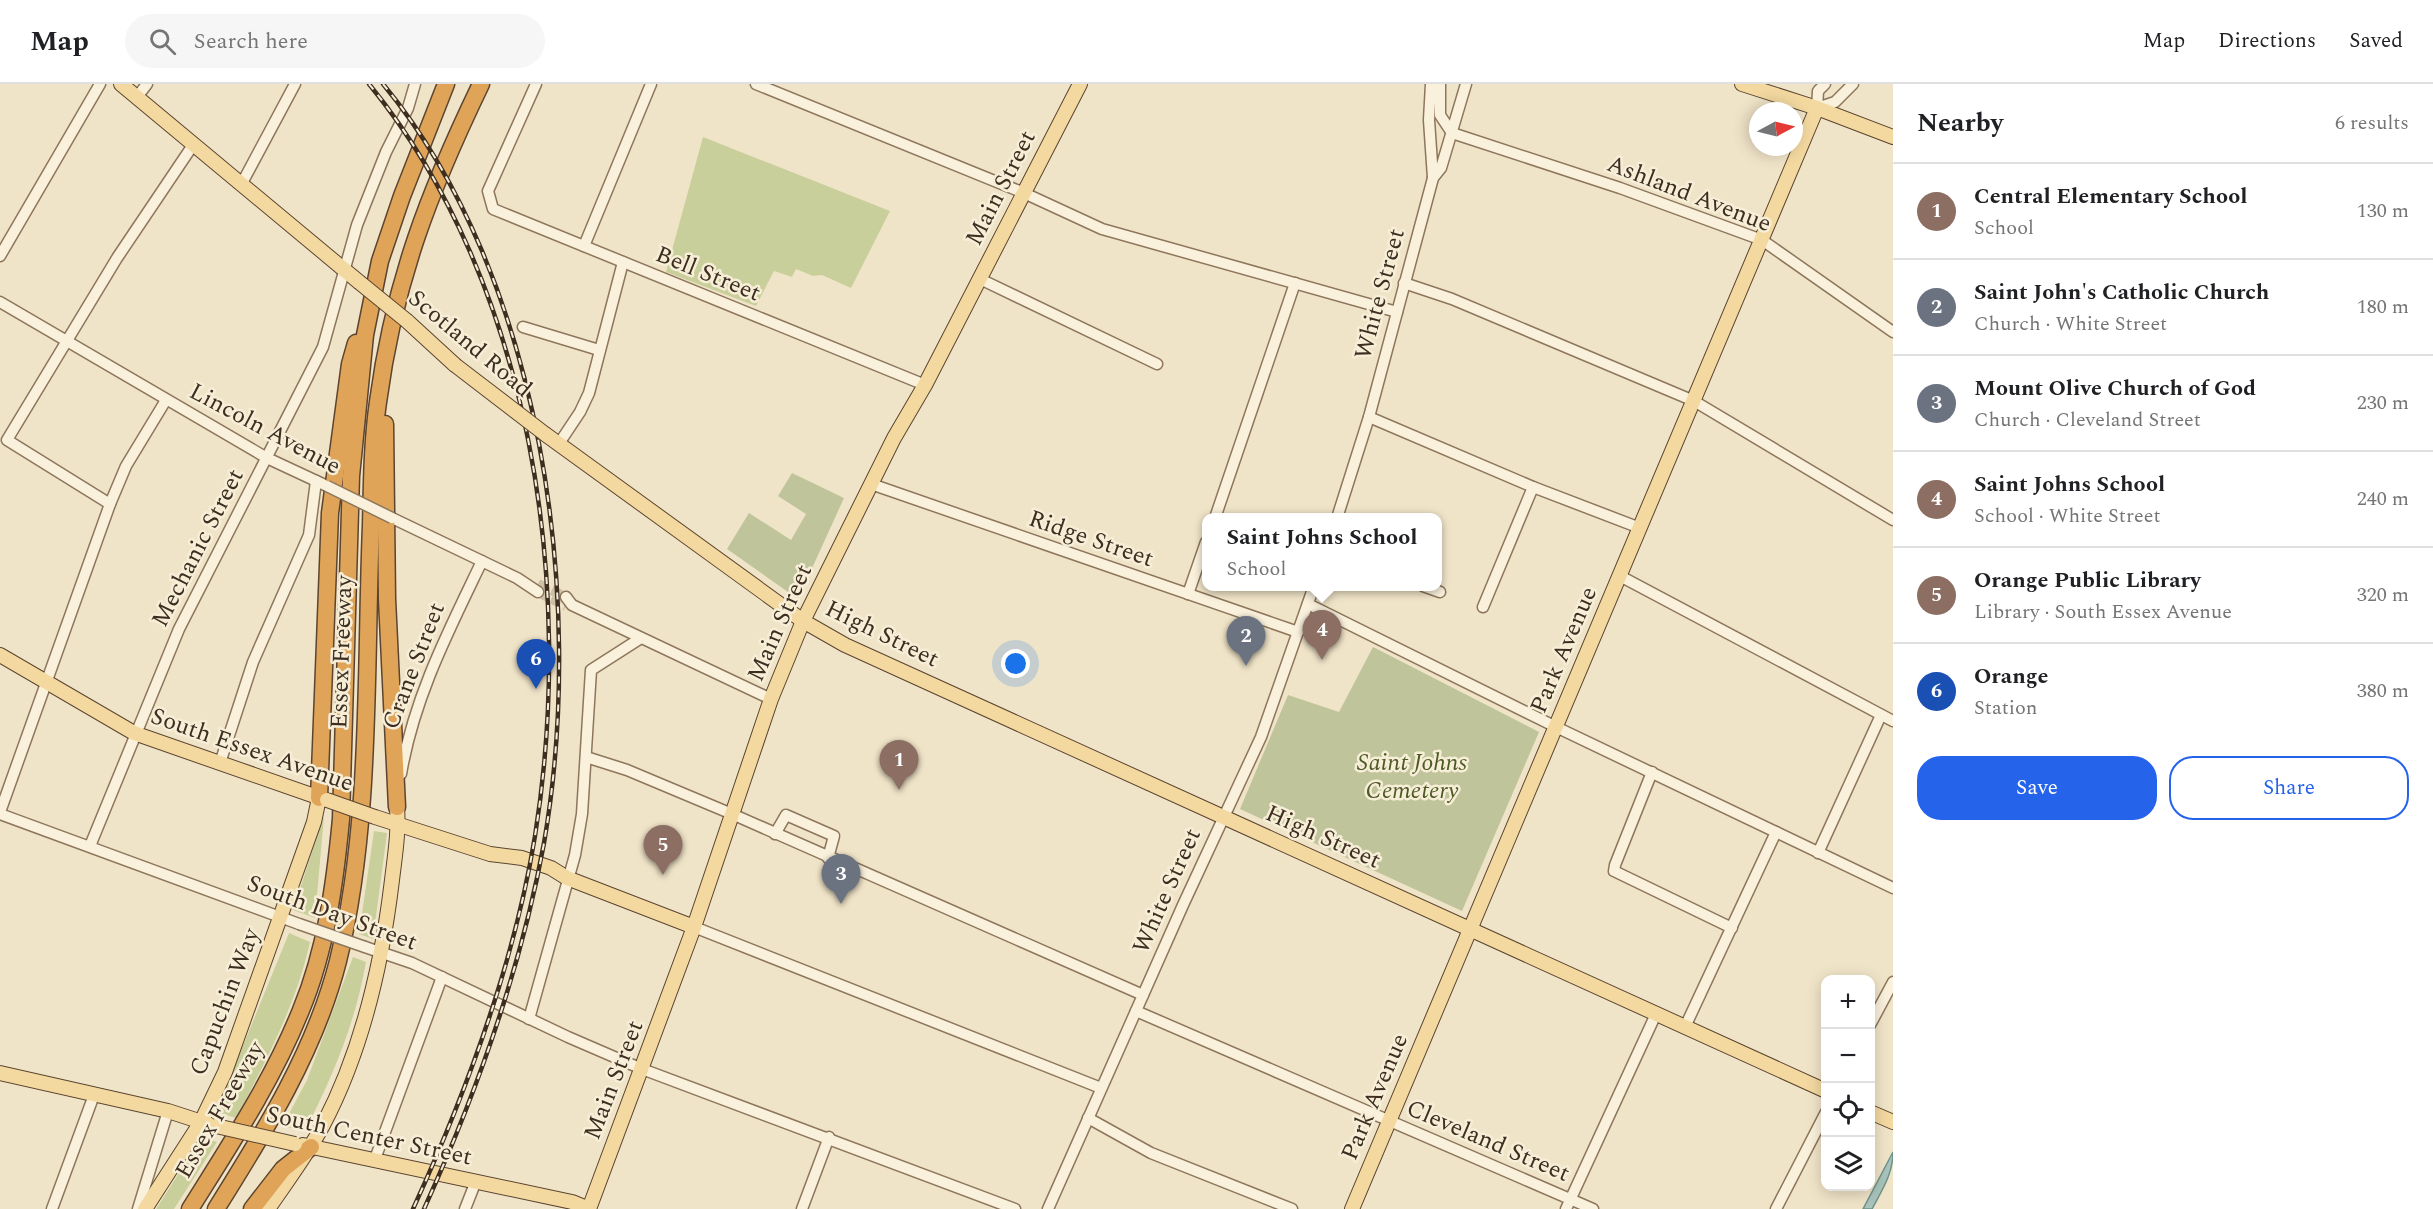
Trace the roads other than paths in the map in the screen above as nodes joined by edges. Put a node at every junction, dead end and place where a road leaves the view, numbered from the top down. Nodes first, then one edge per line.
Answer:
1 (99, 84) edge
2 (121, 84) edge
3 (147, 84) edge
4 (296, 84) edge
5 (415, 84) edge
6 (446, 84) edge
7 (481, 84) edge
8 (536, 84) edge
9 (651, 84) edge
10 (756, 84) edge
11 (1080, 84) edge
12 (1431, 84) edge
13 (1440, 84) edge
14 (1466, 84) edge
15 (1742, 84) edge
16 (1826, 84) edge
17 (1853, 84) edge
18 (1756, 86) edge
19 (137, 97) junction
20 (1433, 102) junction
21 (1817, 108) junction
22 (1458, 110) junction
23 (1452, 133) junction
24 (1893, 137) edge
25 (193, 145) junction
26 (1432, 178) junction
27 (241, 185) junction
28 (1024, 193) junction
29 (1762, 240) junction
30 (585, 246) junction
31 (0, 256) edge
32 (380, 261) junction
33 (623, 262) junction
34 (345, 271) junction
35 (980, 279) junction
36 (1294, 283) junction
37 (1404, 283) junction
38 (0, 302) edge
39 (1397, 312) junction
40 (523, 327) dead end
41 (1893, 332) edge
42 (68, 342) junction
43 (387, 344) junction
44 (599, 350) junction
45 (1158, 364) dead end
46 (925, 385) junction
47 (166, 400) junction
48 (1694, 401) junction
49 (1369, 417) junction
50 (558, 445) junction
51 (267, 458) junction
52 (316, 481) junction
53 (871, 484) junction
54 (1533, 487) junction
55 (110, 504) junction
56 (1217, 513) edge
57 (1339, 513) edge
58 (1893, 520) edge
59 (1640, 528) junction
60 (1202, 554) edge
61 (482, 561) junction
62 (1620, 576) junction
63 (538, 588) tunnel mouth
64 (1312, 591) edge
65 (1437, 591) edge
66 (1440, 592) dead end
67 (1188, 594) junction
68 (568, 603) tunnel mouth
69 (1308, 604) junction
70 (1483, 607) dead end
71 (803, 621) junction
72 (1298, 632) junction
73 (641, 638) junction
74 (0, 655) edge
75 (47, 681) junction
76 (771, 699) junction
77 (1881, 715) junction
78 (1893, 721) edge
79 (1556, 728) junction
80 (134, 733) junction
81 (586, 757) junction
82 (220, 763) junction
83 (1652, 772) junction
84 (323, 799) junction
85 (397, 807) junction
86 (0, 813) edge
87 (732, 814) junction
88 (1223, 816) junction
89 (398, 826) junction
90 (1776, 832) junction
91 (775, 834) junction
92 (90, 846) junction
93 (1818, 853) junction
94 (828, 858) junction
95 (567, 878) junction
96 (1893, 888) edge
97 (280, 917) junction
98 (694, 927) junction
99 (1732, 928) junction
100 (1471, 929) junction
101 (380, 952) junction
102 (442, 977) junction
103 (1893, 982) edge
104 (1143, 995) junction
105 (1136, 1011) junction
106 (1656, 1014) junction
107 (1875, 1016) edge
108 (529, 1019) junction
109 (1685, 1028) junction
110 (642, 1069) junction
111 (0, 1072) edge
112 (1101, 1089) junction
113 (1821, 1089) edge
114 (94, 1095) junction
115 (168, 1111) junction
116 (1875, 1114) edge
117 (1088, 1118) junction
118 (201, 1122) junction
119 (1389, 1122) junction
120 (1821, 1122) edge
121 (1893, 1122) edge
122 (829, 1137) junction
123 (303, 1145) junction
124 (375, 1159) junction
125 (476, 1181) junction
126 (988, 1204) edge
127 (1568, 1204) edge
128 (52, 1209) edge
129 (138, 1209) edge
130 (145, 1209) edge
131 (190, 1209) edge
132 (216, 1209) edge
133 (252, 1209) edge
134 (268, 1209) edge
135 (465, 1209) edge
136 (590, 1209) edge
137 (802, 1209) edge
138 (1015, 1209) edge
139 (1048, 1209) edge
140 (1292, 1209) edge
141 (1352, 1209) edge
142 (1593, 1209) edge
143 (1776, 1209) edge

1 - 31 street
2 - 19 main road, Scotland Road
3 - 19 street
4 - 27 street
5 - 34 street, Mechanic Street
6 - 32 highway, Essex Freeway
7 - 43 highway, Essex Freeway
8 - 30 street, Bell Street
9 - 30 street
10 - 28 street
11 - 28 main road, Main Street
12 - 20 street
13 - 20 street
14 - 22 street, White Street
15 - 18 main road
16 - 21 street, Park Avenue
17 - 21 street
18 - 21 main road
19 - 25 main road, Scotland Road
20 - 22 street
20 - 23 street
20 - 26 street
21 - 24 main road
21 - 29 main road, Park Avenue
22 - 23 street, White Street
23 - 26 street, White Street
23 - 29 street, Ashland Avenue
25 - 27 main road, Scotland Road
25 - 42 street
26 - 37 street, White Street
27 - 34 main road, Scotland Road
28 - 35 main road, Main Street
28 - 36 street
29 - 41 street, Ashland Avenue
29 - 48 main road, Park Avenue
30 - 33 street, Bell Street
32 - 84 highway
32 - 131 highway, Essex Freeway
33 - 44 street
33 - 46 street, Bell Street
34 - 50 main road, Scotland Road, bridge
34 - 51 street, Mechanic Street
35 - 45 street
35 - 46 main road, Main Street
36 - 39 street
36 - 56 street
37 - 39 street, White Street
37 - 48 street
38 - 42 street, Lincoln Avenue
39 - 49 street, White Street
40 - 44 street
42 - 47 street, Lincoln Avenue
42 - 55 street
43 - 85 highway
43 - 132 highway, Essex Freeway
44 - 50 street
46 - 53 main road, Main Street
47 - 51 street, Lincoln Avenue
47 - 55 street
48 - 58 street
48 - 59 main road, Park Avenue
49 - 54 street
49 - 57 street, White Street
50 - 71 main road, Scotland Road
51 - 52 street, Lincoln Avenue
51 - 80 street, Mechanic Street
52 - 61 street, Lincoln Avenue, bridge
52 - 82 street
53 - 67 street, Ridge Street
53 - 71 main road, Main Street
54 - 59 street
54 - 70 street
55 - 75 street
59 - 62 main road, Park Avenue
60 - 67 street
61 - 63 street, Lincoln Avenue
61 - 85 street, Crane Street
62 - 77 street
62 - 79 main road, Park Avenue
64 - 69 street, White Street
65 - 66 street
67 - 72 street, Ridge Street
68 - 73 street
69 - 72 street, White Street
69 - 79 street
71 - 76 main road, Main Street
71 - 88 main road, High Street
72 - 88 street, White Street
73 - 76 street
73 - 81 street
74 - 75 main road, South Essex Avenue
75 - 80 main road, South Essex Avenue
75 - 86 street
76 - 87 main road, Main Street
77 - 78 street
77 - 93 street
79 - 83 street
79 - 100 main road, Park Avenue
80 - 82 main road, South Essex Avenue
80 - 92 street, Mechanic Street
81 - 87 street
81 - 95 street
82 - 84 main road, South Essex Avenue
83 - 90 street
83 - 99 street
84 - 89 main road, South Essex Avenue, bridge
84 - 97 main road, Capuchin Way
85 - 89 main road, Crane Street
86 - 92 street, South Day Street
87 - 91 street
87 - 98 main road, Main Street
88 - 100 main road, High Street
88 - 104 street, White Street
89 - 95 main road, South Essex Avenue
89 - 101 main road, Crane Street
90 - 93 street
90 - 99 street
91 - 94 street
91 - 94 street
92 - 97 street, South Day Street
93 - 96 street
94 - 104 street
95 - 98 main road, South Essex Avenue
95 - 108 street
97 - 101 street, South Day Street, bridge
97 - 118 main road, Capuchin Way
98 - 110 main road, Main Street
98 - 112 street
99 - 109 street
100 - 106 main road, High Street
100 - 119 main road, Park Avenue
101 - 102 street, South Day Street
101 - 123 main road, Crane Street
102 - 108 street, South Day Street
102 - 124 street
103 - 107 street
104 - 105 street, White Street
105 - 112 street, White Street
105 - 119 street, Cleveland Street
106 - 109 main road, High Street
106 - 127 street
108 - 110 street, South Day Street
109 - 113 main road, High Street
110 - 122 street, South Day Street
110 - 136 main road, Main Street
111 - 114 main road, South Center Street
112 - 117 street, White Street
114 - 115 main road, South Center Street
114 - 128 street
115 - 118 main road, South Center Street
115 - 129 street
116 - 121 main road
117 - 139 street, White Street
117 - 140 street
118 - 123 main road, South Center Street, bridge
118 - 130 main road, Capuchin Way
119 - 127 street, Cleveland Street
119 - 141 main road, Park Avenue
120 - 143 street
122 - 126 street, South Day Street
122 - 137 street
123 - 124 main road, South Center Street
123 - 133 highway
123 - 134 main road, Crane Street
124 - 125 main road, South Center Street
125 - 135 street
125 - 136 main road, South Center Street
126 - 138 street, South Day Street
127 - 142 street, Cleveland Street

